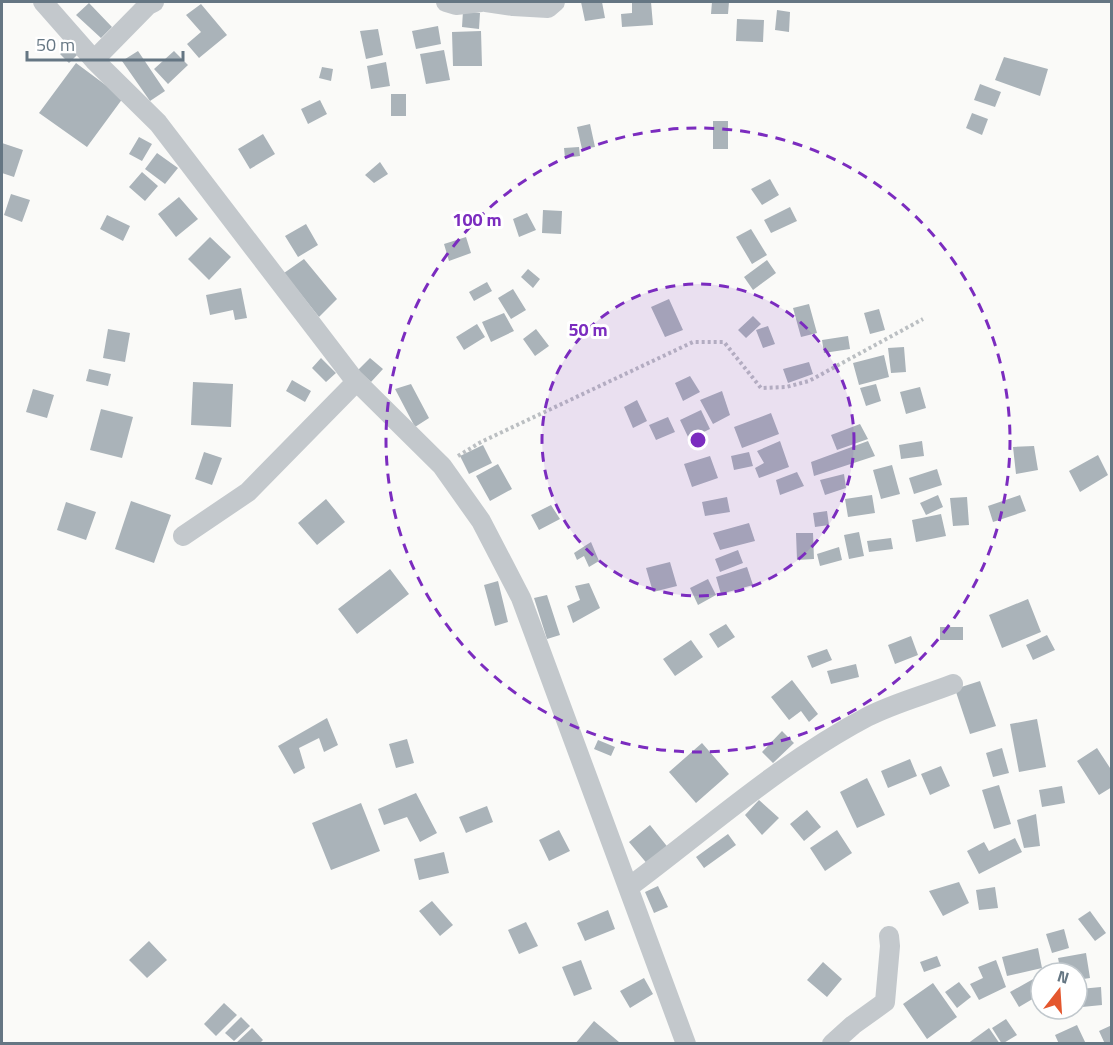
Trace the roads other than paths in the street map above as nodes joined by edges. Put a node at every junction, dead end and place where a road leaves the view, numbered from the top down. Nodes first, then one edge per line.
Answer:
1 (43, 2) edge
2 (154, 2) edge
3 (446, 2) edge
4 (481, 2) edge
5 (486, 2) edge
6 (555, 2) edge
7 (94, 60) junction
8 (356, 382) junction
9 (183, 536) dead end
10 (953, 684) dead end
11 (628, 888) junction
12 (889, 936) dead end
13 (686, 1044) edge
14 (832, 1044) edge

1 - 7 street
2 - 7 street
3 - 4 street
5 - 6 street
7 - 8 street
8 - 9 street
8 - 11 street
10 - 11 street
11 - 13 street
12 - 14 street

